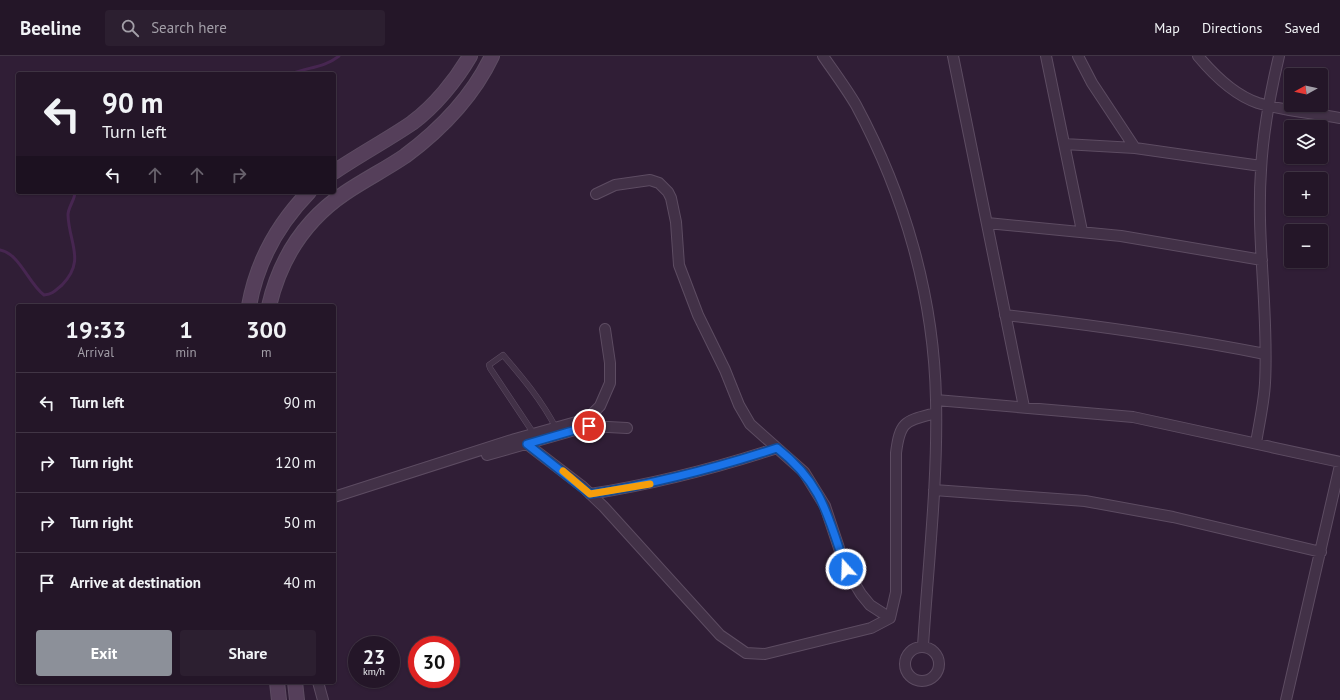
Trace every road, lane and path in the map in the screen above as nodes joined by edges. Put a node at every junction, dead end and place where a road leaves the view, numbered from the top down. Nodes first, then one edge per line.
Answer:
1 (470, 56) edge
2 (492, 56) edge
3 (823, 56) edge
4 (953, 56) edge
5 (1046, 56) edge
6 (1078, 56) edge
7 (1198, 56) edge
8 (1279, 56) edge
9 (1268, 105) junction
10 (1340, 118) edge
11 (1064, 144) junction
12 (1135, 148) junction
13 (1261, 166) junction
14 (336, 171) edge
15 (306, 194) edge
16 (596, 194) dead end
17 (987, 223) junction
18 (1082, 231) junction
19 (1262, 260) junction
20 (249, 304) edge
21 (269, 304) edge
22 (1005, 315) junction
23 (605, 328) dead end
24 (1265, 354) junction
25 (936, 400) junction
26 (1024, 407) junction
27 (936, 413) junction
28 (588, 423) junction
29 (556, 428) junction
30 (627, 428) dead end
31 (534, 434) junction
32 (523, 441) junction
33 (1256, 443) junction
34 (777, 448) junction
35 (1340, 464) edge
36 (934, 490) junction
37 (590, 494) junction
38 (336, 496) edge
39 (336, 502) edge
40 (1321, 552) junction
41 (890, 618) junction
42 (923, 646) dead end
43 (277, 684) edge
44 (295, 684) edge
45 (319, 684) edge
46 (279, 700) edge
47 (297, 700) edge
48 (323, 700) edge
49 (1286, 700) edge

1 - 14 street
2 - 21 street
3 - 25 street
4 - 17 street
5 - 11 street
6 - 12 street
7 - 9 street
8 - 9 street
9 - 10 street
9 - 13 street
11 - 12 street
11 - 18 street
12 - 13 street
13 - 19 street
15 - 20 street
16 - 34 street
17 - 18 street
17 - 22 street
18 - 19 street
19 - 24 street
22 - 24 street
22 - 26 street
23 - 28 street
24 - 33 street
25 - 26 street
25 - 27 street
26 - 33 street
27 - 36 street
27 - 41 street
28 - 29 street
28 - 30 street
28 - 32 street
29 - 31 street
29 - 31 lane
31 - 32 street
32 - 37 street
32 - 38 street
32 - 39 street
33 - 35 street
34 - 37 street
34 - 41 street
35 - 40 street
36 - 40 street
36 - 42 street
37 - 41 street
40 - 49 street
43 - 46 street
44 - 47 street
45 - 48 street

